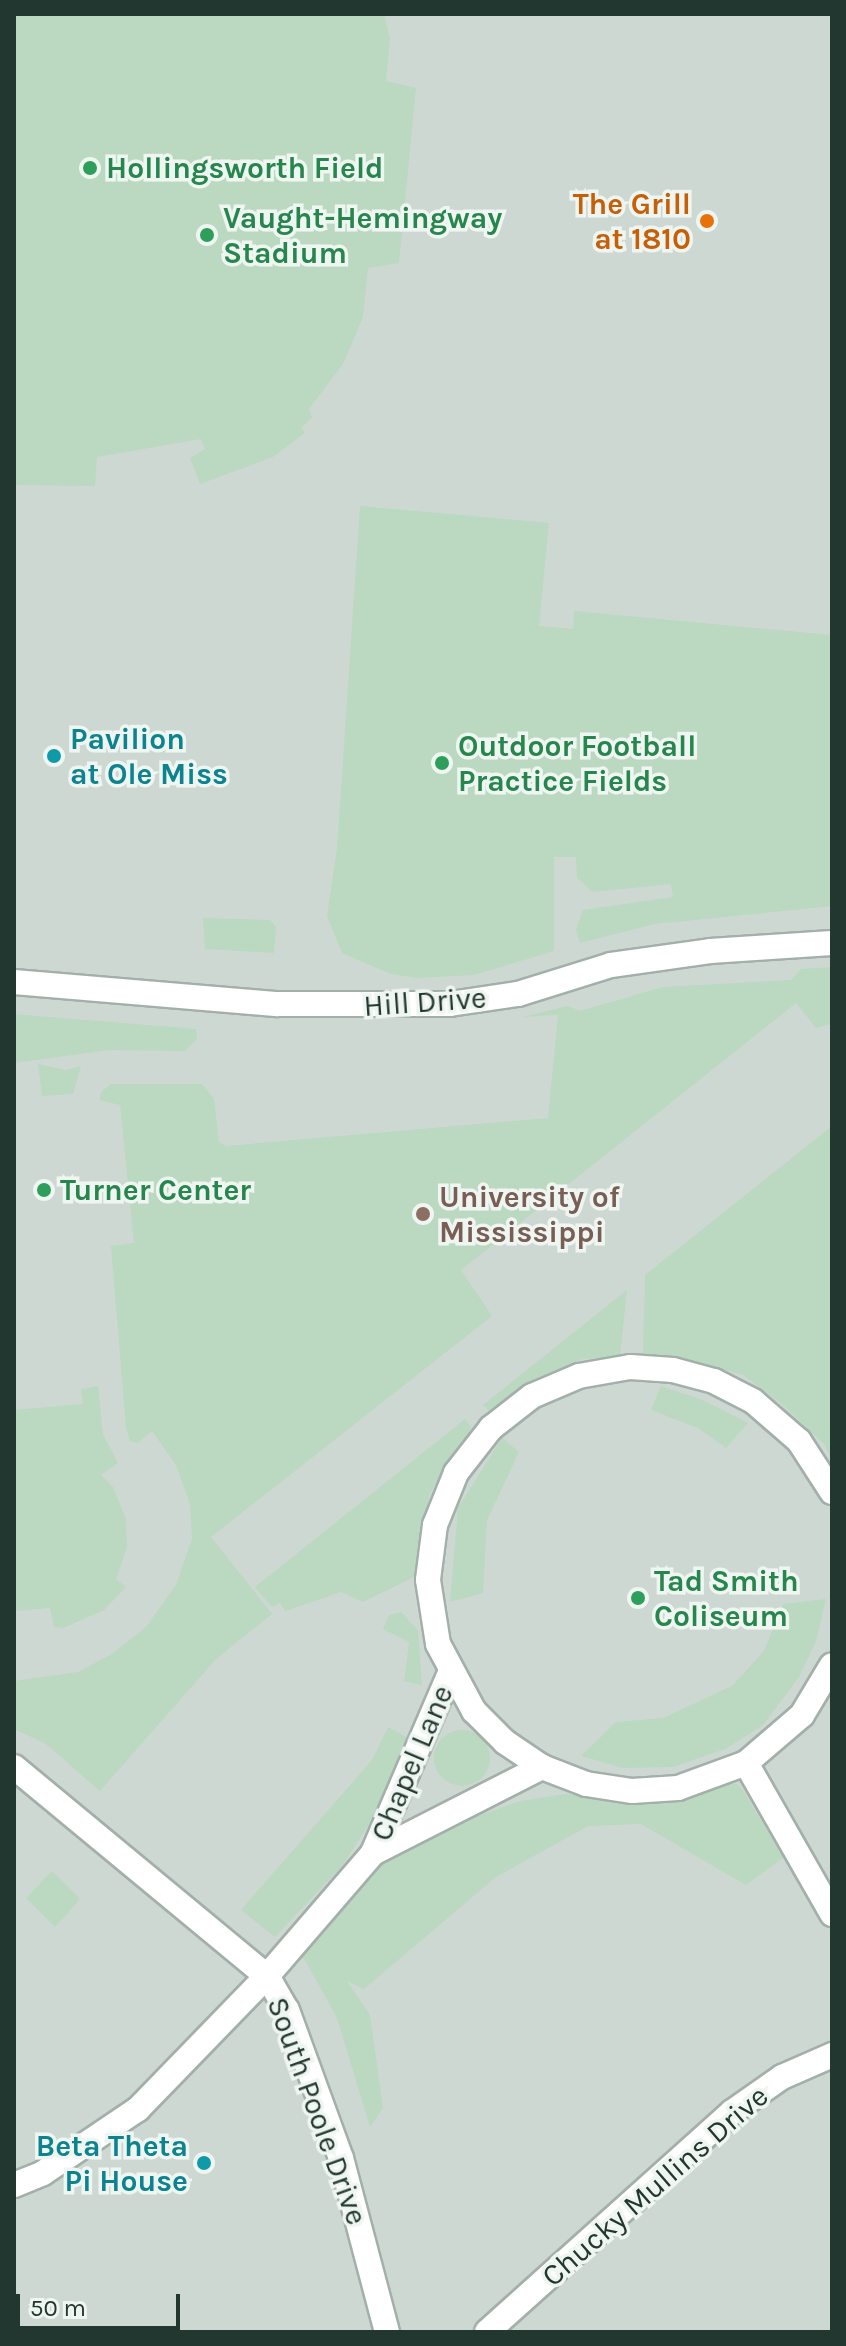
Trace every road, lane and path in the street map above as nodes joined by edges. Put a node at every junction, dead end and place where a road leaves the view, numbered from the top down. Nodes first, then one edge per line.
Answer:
1 (832, 943) edge
2 (14, 982) edge
3 (832, 1492) edge
4 (832, 1665) edge
5 (450, 1673) junction
6 (746, 1763) junction
7 (14, 1767) edge
8 (542, 1767) junction
9 (373, 1853) junction
10 (832, 1914) edge
11 (267, 1976) junction
12 (832, 2055) edge
13 (14, 2185) edge
14 (387, 2332) edge
15 (487, 2332) edge

1 - 2 street, Hill Drive
3 - 5 street
4 - 6 street
5 - 8 street
5 - 9 street, Chapel Lane
6 - 8 street
6 - 10 street
7 - 11 street, South Poole Drive
8 - 9 street, Chapel Lane
9 - 11 street, Chapel Lane
11 - 13 street, Chapel Lane
11 - 14 street, South Poole Drive
12 - 15 street, Chucky Mullins Drive

